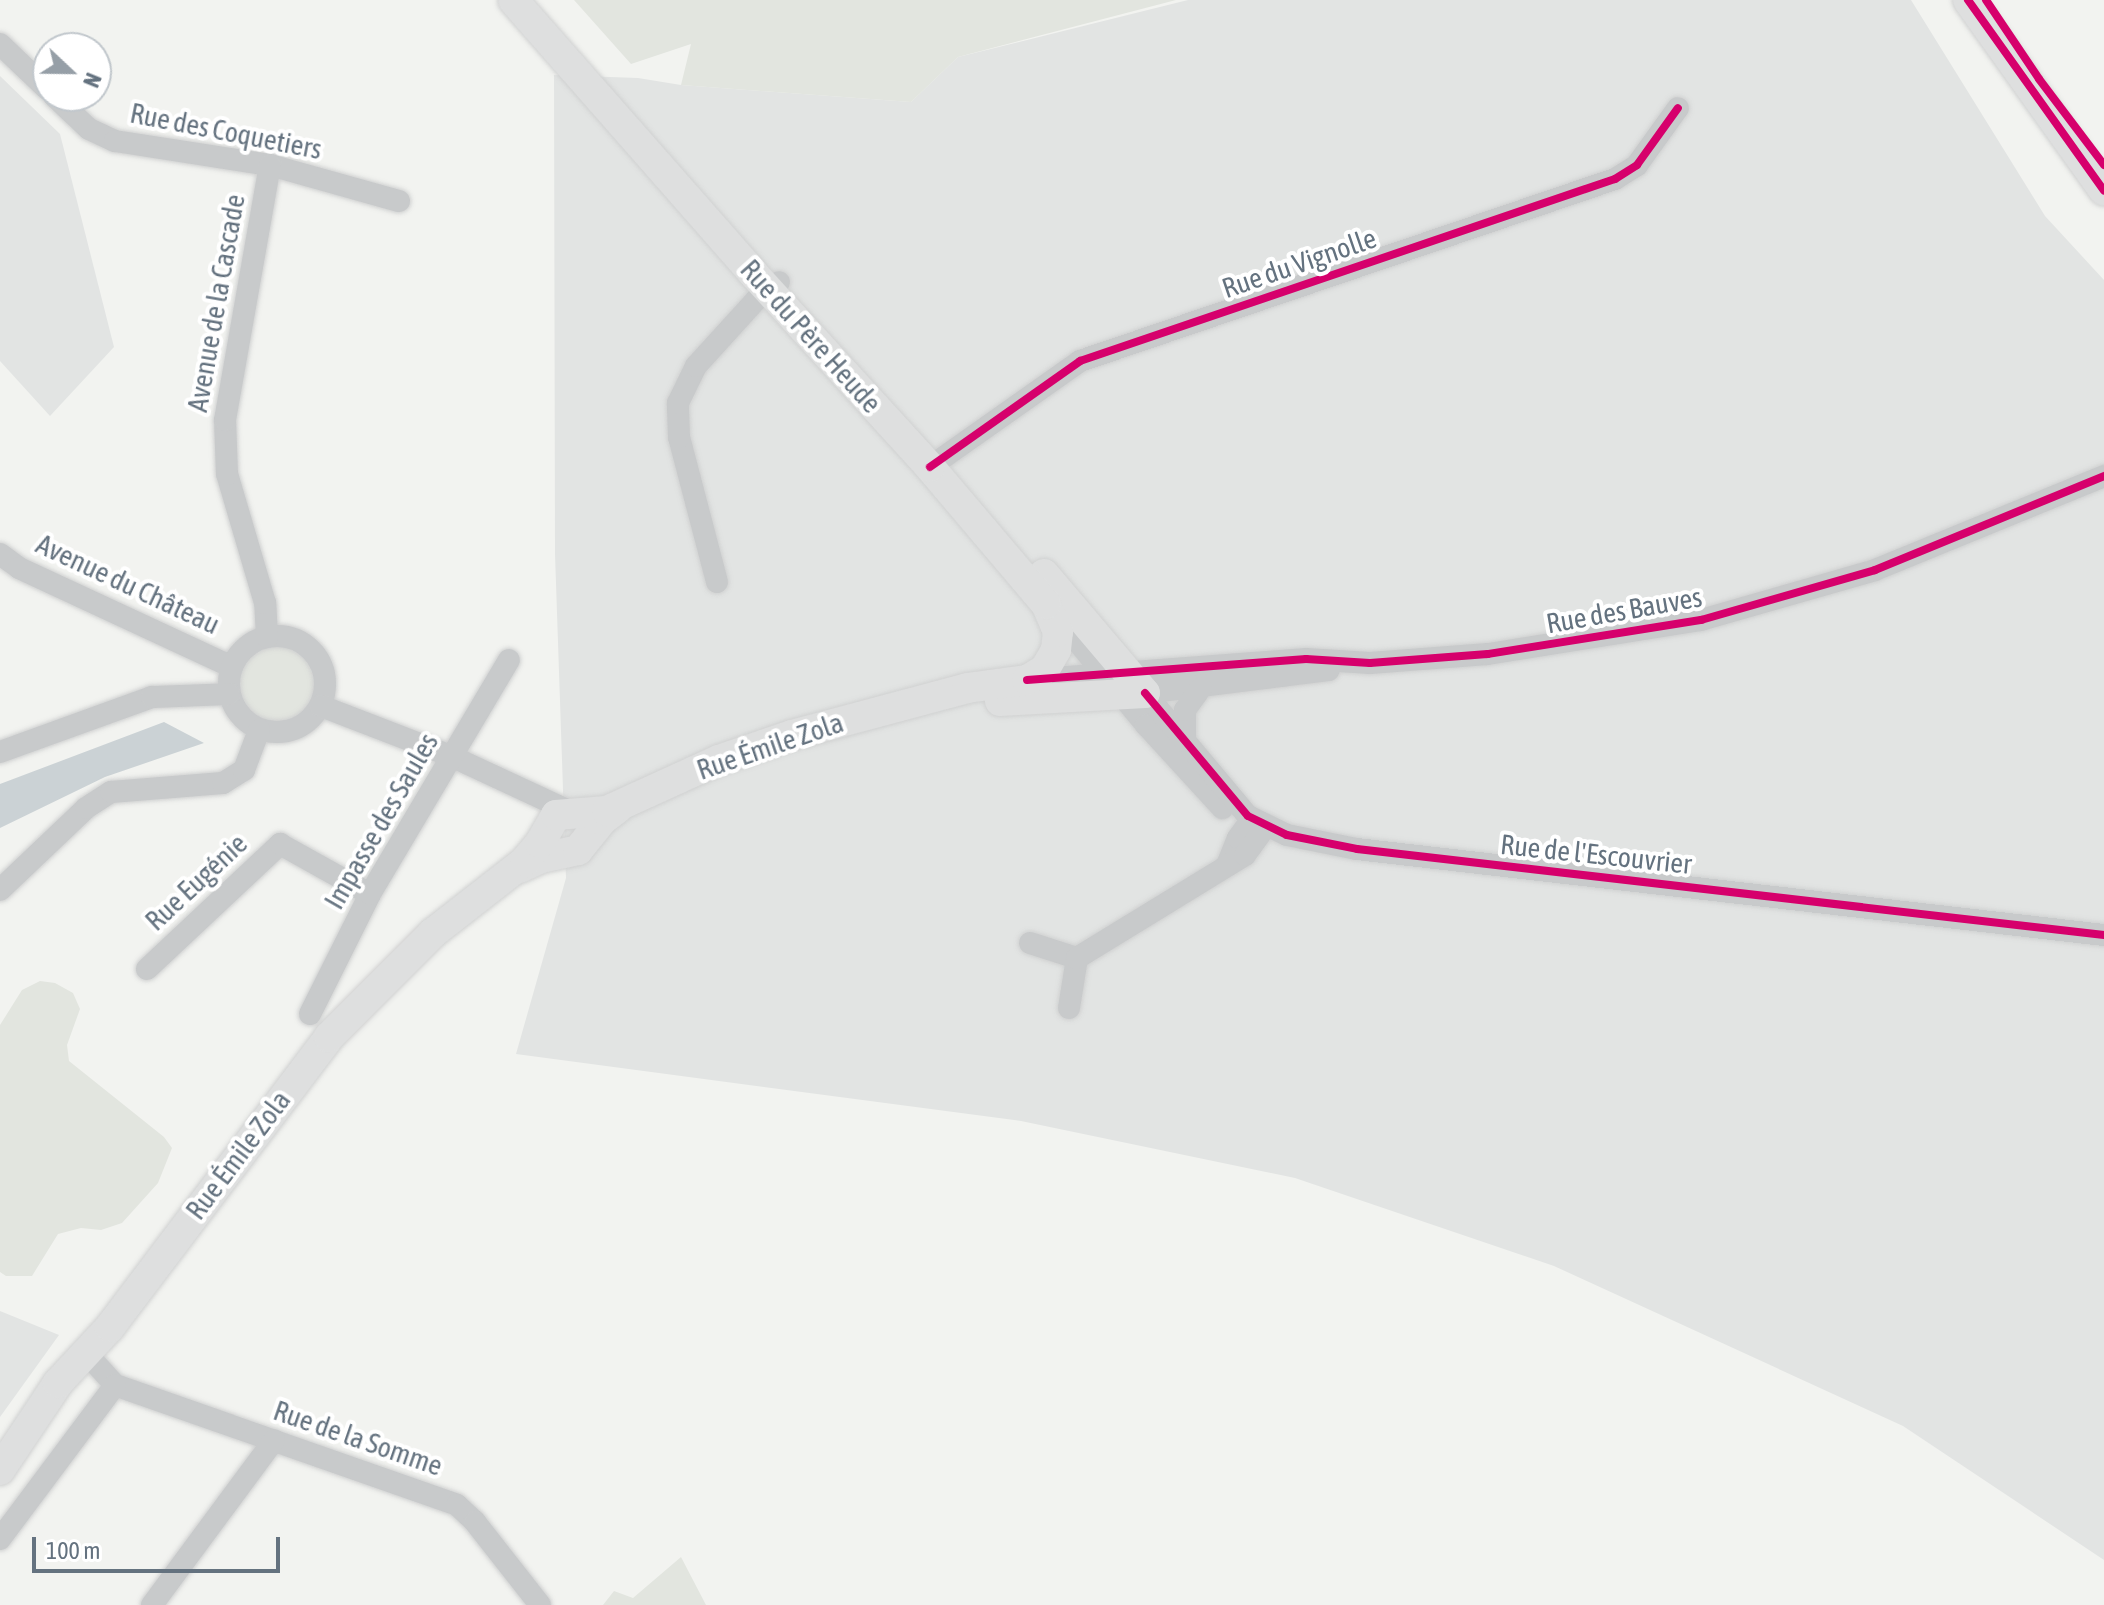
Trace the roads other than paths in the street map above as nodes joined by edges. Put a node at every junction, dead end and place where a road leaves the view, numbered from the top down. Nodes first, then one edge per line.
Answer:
1 (513, 0) edge
2 (538, 0) edge
3 (1968, 0) edge
4 (1986, 0) edge
5 (0, 44) edge
6 (32, 75) edge
7 (1678, 108) dead end
8 (71, 112) edge
9 (270, 165) junction
10 (2104, 165) edge
11 (2104, 191) edge
12 (399, 201) dead end
13 (774, 285) junction
14 (937, 462) junction
15 (2104, 476) edge
16 (0, 554) edge
17 (717, 582) dead end
18 (1046, 604) junction
19 (267, 637) junction
20 (509, 660) dead end
21 (1370, 663) junction
22 (232, 667) junction
23 (1027, 680) junction
24 (1118, 683) junction
25 (1201, 688) junction
26 (229, 694) junction
27 (926, 700) junction
28 (321, 706) junction
29 (259, 730) junction
30 (1185, 741) junction
31 (0, 752) edge
32 (453, 757) junction
33 (565, 829) junction
34 (1255, 829) junction
35 (0, 890) edge
36 (370, 894) junction
37 (2104, 935) edge
38 (1030, 943) dead end
39 (1077, 958) junction
40 (147, 969) dead end
41 (1069, 1008) dead end
42 (310, 1014) dead end
43 (85, 1352) junction
44 (115, 1385) junction
45 (274, 1440) junction
46 (0, 1470) edge
47 (0, 1539) edge
48 (152, 1605) edge
49 (540, 1605) edge

1 - 13 main road, Rue du Père Heude
2 - 13 main road, Rue du Père Heude
3 - 11 main road
4 - 10 main road
5 - 6 street
7 - 14 street, Rue du Vignolle
8 - 9 street, Rue des Coquetiers
9 - 12 street, Rue des Coquetiers
9 - 19 street, Avenue de la Cascade
13 - 14 main road, Rue du Père Heude
13 - 17 street
14 - 18 main road, Rue du Père Heude
14 - 24 main road, Rue du Père Heude
15 - 21 street, Rue des Bauves
16 - 22 street, Avenue du Château
18 - 23 main road
18 - 24 street, Rue du Père Heude
19 - 22 street
19 - 28 street
20 - 32 street, Impasse des Saules
21 - 24 street, Rue des Bauves
21 - 25 street, Rue des Bauves
22 - 26 street
23 - 24 street, Rue Émile Zola
23 - 27 main road, Rue Émile Zola
24 - 25 street, Rue des Bauves
24 - 27 main road, Rue Émile Zola
24 - 30 street
24 - 34 street
25 - 30 street
26 - 29 street
26 - 31 street
27 - 33 main road, Rue Émile Zola
28 - 29 street
28 - 32 street
29 - 35 street
30 - 34 street
32 - 33 street
32 - 36 street, Impasse des Saules
33 - 43 main road, Rue Émile Zola
34 - 37 street, Rue de l'Escouvrier
34 - 39 street
36 - 40 street, Rue Eugénie
36 - 42 street, Impasse des Saules
38 - 39 street
39 - 41 street
43 - 44 street
43 - 46 main road, Rue Émile Zola
44 - 45 street, Rue de la Somme
44 - 47 street
45 - 48 street
45 - 49 street, Rue de la Somme

